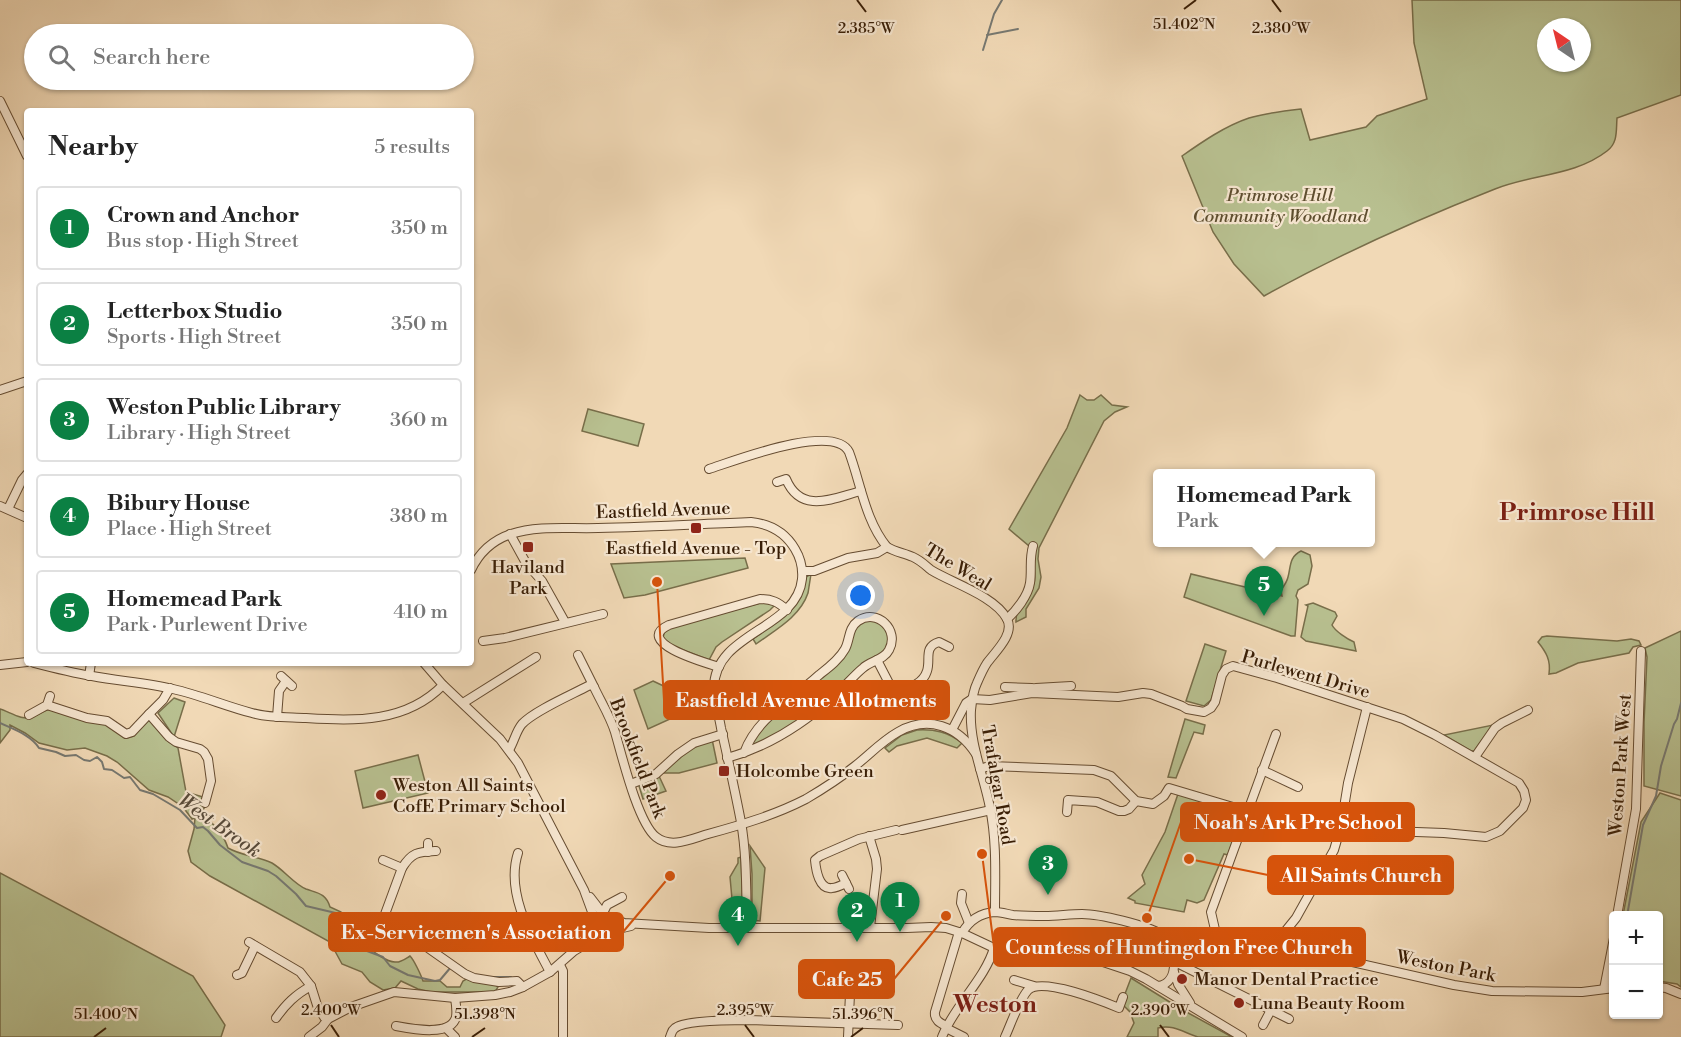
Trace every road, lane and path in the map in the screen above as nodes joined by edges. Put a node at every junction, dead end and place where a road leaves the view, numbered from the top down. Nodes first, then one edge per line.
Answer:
1 (0, 101) edge
2 (24, 150) edge
3 (24, 382) edge
4 (0, 390) edge
5 (709, 469) dead end
6 (24, 478) edge
7 (777, 482) dead end
8 (861, 491) junction
9 (4, 508) edge
10 (24, 517) edge
11 (510, 534) junction
12 (1033, 546) dead end
13 (887, 547) junction
14 (474, 559) edge
15 (803, 572) junction
16 (787, 610) junction
17 (603, 614) dead end
18 (1007, 619) junction
19 (565, 622) junction
20 (483, 641) dead end
21 (949, 647) dead end
22 (1641, 651) dead end
23 (578, 655) dead end
24 (536, 657) dead end
25 (877, 660) junction
26 (24, 662) edge
27 (0, 665) edge
28 (47, 666) edge
29 (91, 666) edge
30 (427, 666) edge
31 (719, 667) junction
32 (89, 676) junction
33 (286, 681) dead end
34 (443, 685) junction
35 (1071, 686) dead end
36 (594, 687) junction
37 (1005, 687) dead end
38 (170, 688) junction
39 (1032, 690) junction
40 (972, 699) junction
41 (463, 703) junction
42 (1367, 707) junction
43 (1522, 710) dead end
44 (149, 714) junction
45 (29, 715) dead end
46 (277, 717) junction
47 (952, 730) junction
48 (723, 734) junction
49 (1276, 734) dead end
50 (509, 750) junction
51 (744, 753) junction
52 (976, 754) junction
53 (1475, 757) junction
54 (727, 758) junction
55 (980, 769) junction
56 (1262, 770) junction
57 (631, 784) junction
58 (1298, 787) dead end
59 (210, 789) junction
60 (219, 793) dead end
61 (1136, 801) junction
62 (205, 803) dead end
63 (991, 810) junction
64 (1243, 810) dead end
65 (1067, 813) dead end
66 (741, 824) junction
67 (1341, 826) junction
68 (869, 836) junction
69 (428, 843) dead end
70 (518, 853) dead end
71 (383, 860) dead end
72 (402, 868) junction
73 (846, 882) dead end
74 (584, 890) junction
75 (962, 894) dead end
76 (622, 897) dead end
77 (1618, 911) edge
78 (994, 912) junction
79 (607, 916) junction
80 (372, 921) dead end
81 (597, 922) junction
82 (641, 923) junction
83 (969, 923) junction
84 (381, 925) junction
85 (747, 927) junction
86 (870, 927) junction
87 (600, 930) junction
88 (609, 930) junction
89 (960, 933) junction
90 (1168, 940) junction
91 (1249, 944) junction
92 (1275, 944) junction
93 (994, 948) junction
94 (1173, 961) junction
95 (1609, 963) edge
96 (560, 965) junction
97 (1174, 970) junction
98 (550, 972) junction
99 (242, 975) dead end
100 (1014, 980) dead end
101 (310, 986) junction
102 (1034, 986) junction
103 (1158, 986) junction
104 (523, 987) junction
105 (1604, 988) junction
106 (1609, 988) edge
107 (1663, 988) edge
108 (848, 994) dead end
109 (1681, 994) edge
110 (1123, 997) dead end
111 (456, 998) junction
112 (1195, 1009) junction
113 (1271, 1010) junction
114 (276, 1018) dead end
115 (1289, 1018) dead end
116 (328, 1019) junction
117 (848, 1024) junction
118 (898, 1025) dead end
119 (1263, 1025) dead end
120 (396, 1026) dead end
121 (946, 1027) junction
122 (448, 1030) junction
123 (406, 1032) edge
124 (309, 1037) edge
125 (455, 1037) edge
126 (563, 1037) edge
127 (670, 1037) edge
128 (848, 1037) edge
129 (942, 1037) edge
130 (964, 1037) edge
131 (1005, 1037) edge
132 (1242, 1037) edge

1 - 2 street
3 - 4 street
5 - 8 street
6 - 9 street
7 - 8 street
8 - 13 street
9 - 10 street
11 - 14 street, Eastfield Avenue
11 - 15 street, Eastfield Avenue
11 - 19 street
12 - 18 street
13 - 15 street
13 - 18 street, The Weal
15 - 16 street
16 - 31 street
16 - 31 street
17 - 19 street
18 - 40 street
19 - 20 street
21 - 25 street
22 - 77 street, Weston Park West
23 - 36 street
24 - 41 street
25 - 51 street
25 - 51 street
26 - 27 street
28 - 32 street
29 - 32 street
30 - 34 street
31 - 48 street
32 - 38 street
33 - 46 street
34 - 41 street
34 - 46 street
35 - 39 street
36 - 50 street, Brookfield Park
36 - 57 street, Brookfield Park
37 - 39 street
38 - 44 street
38 - 46 street
39 - 40 street, Purlewent Drive
39 - 42 street, Purlewent Drive
40 - 47 street
40 - 52 street, Trafalgar Road
41 - 50 street
42 - 53 street, Purlewent Drive
42 - 67 street
43 - 53 street
44 - 45 street
44 - 59 street
47 - 52 street
47 - 66 street, Brookfield Park
48 - 54 street
48 - 57 street
49 - 56 street
50 - 74 street
51 - 54 street
52 - 55 street, Trafalgar Road
53 - 67 street, Purlewent Drive
54 - 66 street
55 - 61 street
55 - 63 street, Trafalgar Road
56 - 58 street
56 - 91 street
57 - 66 street, Brookfield Park
59 - 60 street
59 - 62 street
61 - 64 street
61 - 65 street
63 - 68 street
63 - 78 street, Trafalgar Road
66 - 85 street
67 - 92 street
68 - 73 street
68 - 86 street
69 - 72 street
70 - 98 street
71 - 72 street
72 - 84 street
74 - 79 street
74 - 81 street
75 - 83 street
76 - 79 street
78 - 83 street
78 - 90 street
79 - 81 street
79 - 82 street
79 - 88 street
80 - 84 street
81 - 87 street
82 - 85 street
82 - 88 street
83 - 89 street
84 - 104 street
85 - 86 street
86 - 89 street
87 - 88 street
87 - 96 street
89 - 93 street
89 - 121 street
90 - 91 street
90 - 94 street
91 - 92 street, Weston Park
92 - 105 street, Weston Park
93 - 103 street
93 - 121 street
94 - 97 street
94 - 113 street
95 - 105 street
96 - 98 street
96 - 126 street
97 - 103 street
97 - 112 street
98 - 104 street
99 - 101 street
100 - 102 street
101 - 114 street
101 - 116 street
102 - 110 street
102 - 131 street
103 - 112 street
104 - 111 street
105 - 106 street, Weston Park
107 - 109 street
108 - 117 street
111 - 116 street
111 - 122 street
112 - 132 street
113 - 115 street
113 - 119 street
116 - 124 street
117 - 118 street
117 - 127 street
117 - 128 street
120 - 123 street
121 - 129 street
121 - 130 street
122 - 123 street
122 - 125 street

